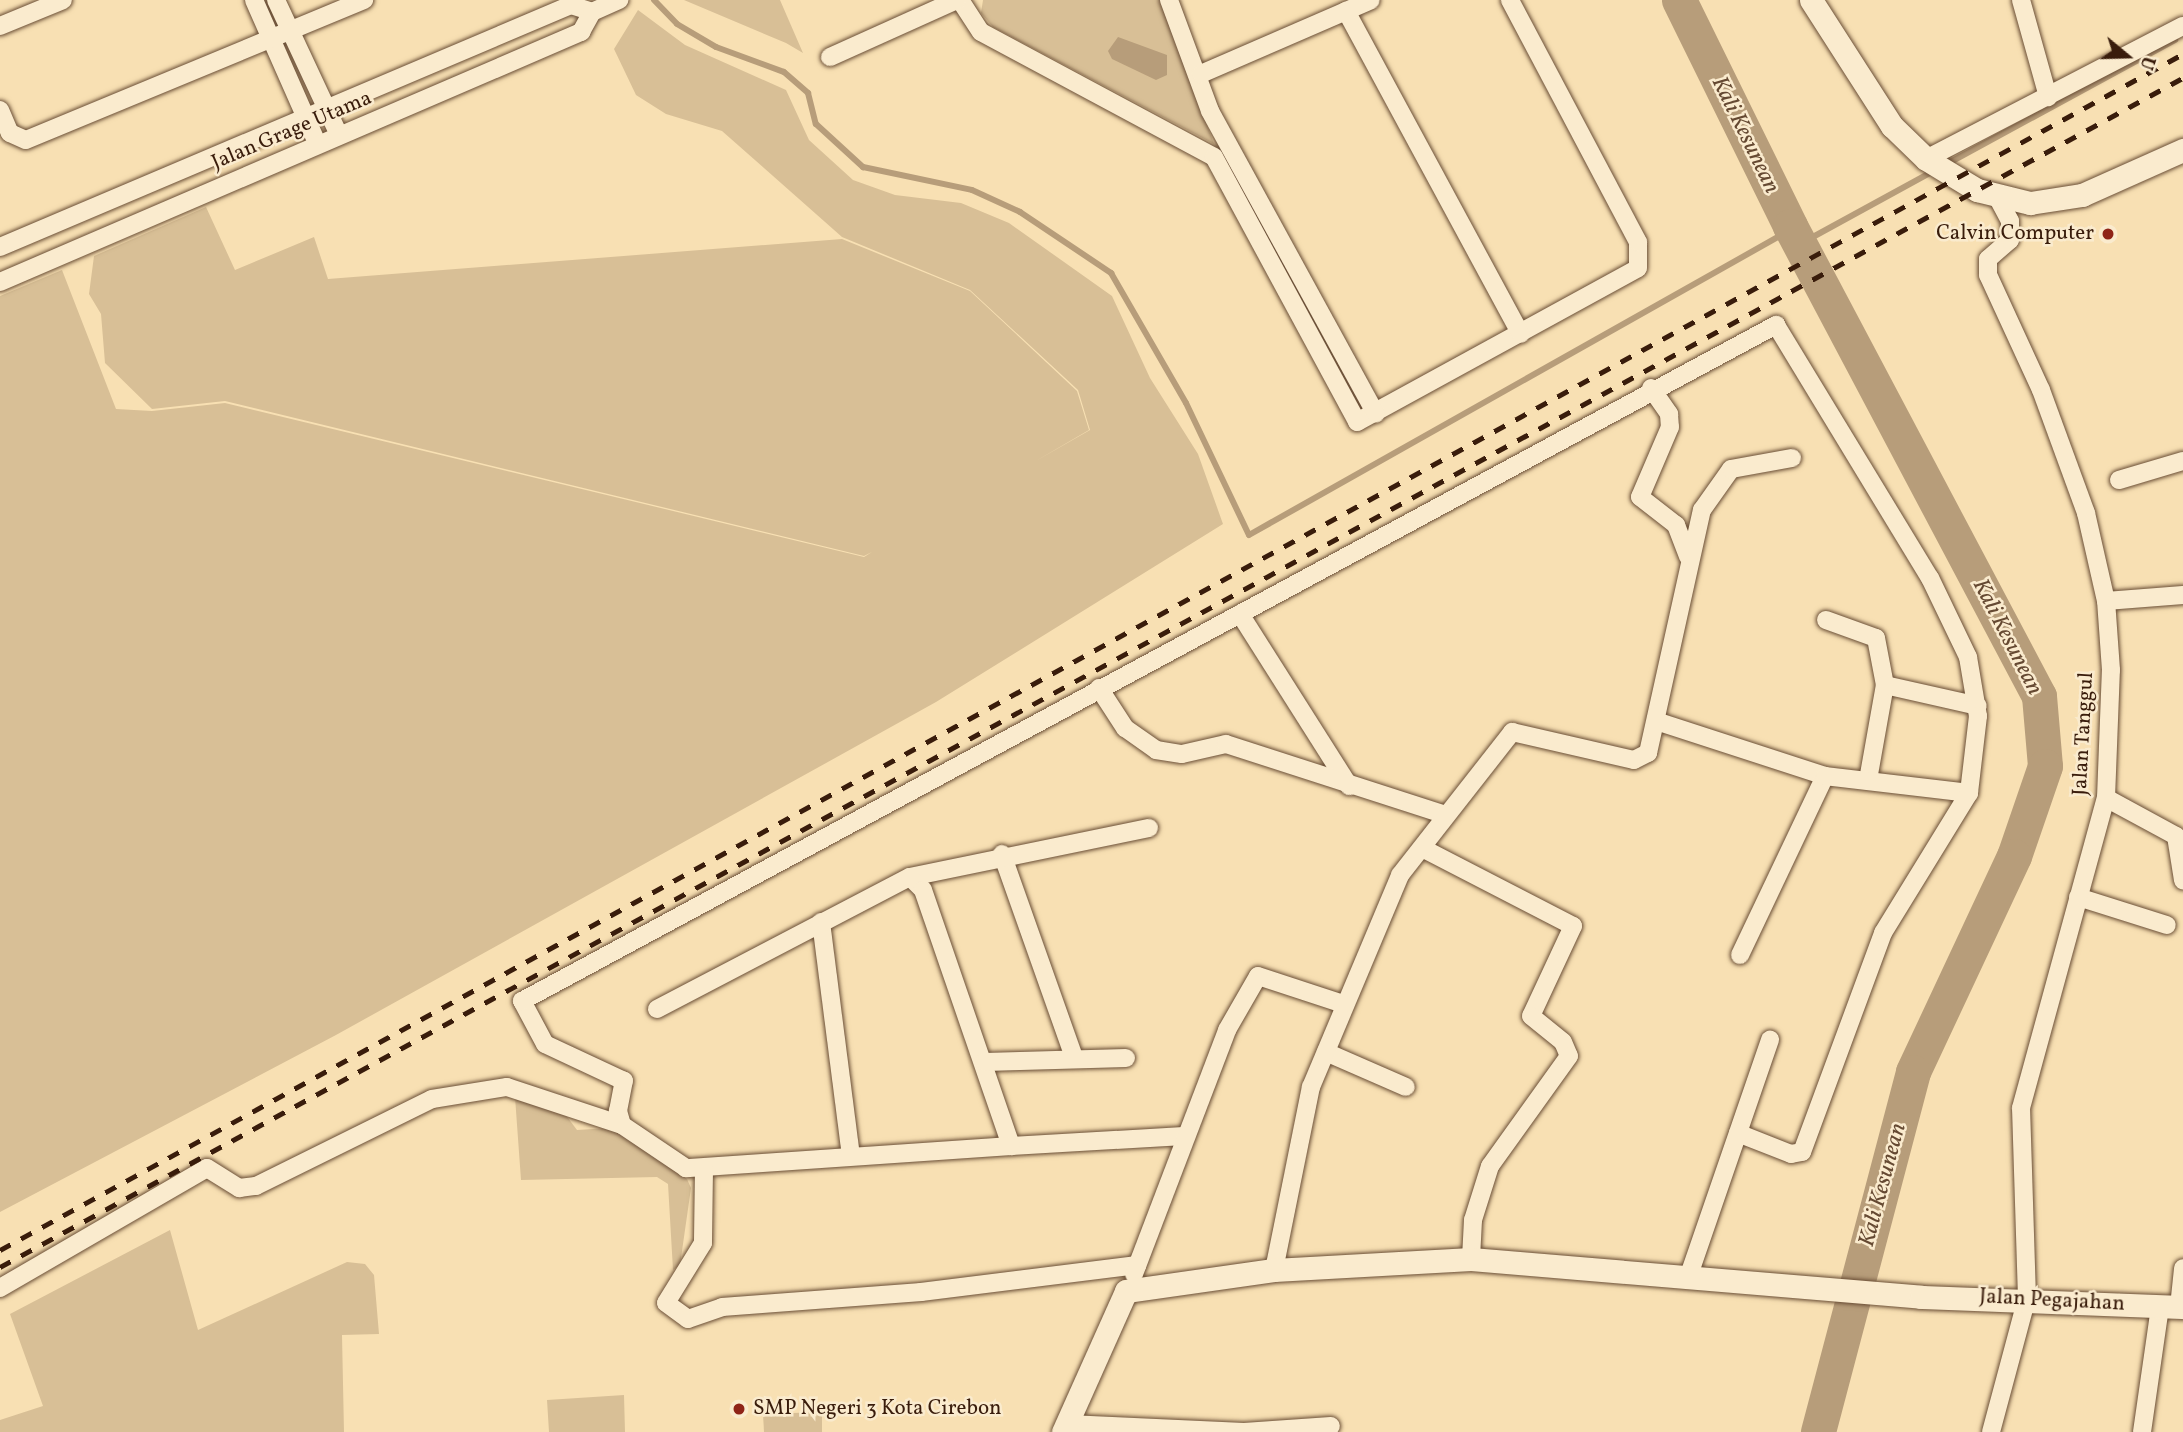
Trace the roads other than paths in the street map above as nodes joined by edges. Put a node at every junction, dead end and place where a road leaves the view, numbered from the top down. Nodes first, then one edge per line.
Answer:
1 (63, 0) edge
2 (254, 0) edge
3 (276, 0) edge
4 (364, 0) edge
5 (619, 0) edge
6 (958, 0) edge
7 (1169, 0) edge
8 (1371, 0) edge
9 (1510, 0) edge
10 (1811, 0) edge
11 (2021, 0) edge
12 (1346, 11) junction
13 (592, 12) junction
14 (2, 18) edge
15 (2183, 26) edge
16 (290, 34) junction
17 (271, 41) junction
18 (830, 57) dead end
19 (1201, 74) junction
20 (2048, 97) junction
21 (326, 108) junction
22 (0, 110) edge
23 (306, 117) junction
24 (340, 135) junction
25 (318, 145) junction
26 (1232, 149) junction
27 (2183, 150) edge
28 (1214, 157) junction
29 (1935, 166) junction
30 (1998, 198) junction
31 (0, 247) edge
32 (0, 282) edge
33 (1521, 334) junction
34 (1651, 388) junction
35 (1376, 414) junction
36 (1792, 458) dead end
37 (2183, 461) edge
38 (2119, 480) dead end
39 (1688, 558) junction
40 (2183, 595) edge
41 (2106, 601) junction
42 (1240, 614) junction
43 (1826, 620) dead end
44 (1885, 685) junction
45 (1099, 688) junction
46 (1978, 706) junction
47 (1656, 721) junction
48 (1825, 776) junction
49 (1868, 780) junction
50 (1349, 786) junction
51 (1969, 793) junction
52 (2106, 798) junction
53 (1446, 815) junction
54 (1149, 828) dead end
55 (1422, 848) junction
56 (1002, 854) junction
57 (910, 877) junction
58 (2183, 880) edge
59 (2078, 897) junction
60 (821, 922) junction
61 (2168, 925) dead end
62 (1740, 955) dead end
63 (1343, 1004) junction
64 (657, 1009) dead end
65 (1770, 1040) dead end
66 (1326, 1052) junction
67 (1073, 1055) junction
68 (1126, 1058) dead end
69 (985, 1062) junction
70 (1406, 1087) dead end
71 (622, 1125) junction
72 (1738, 1133) junction
73 (1184, 1136) junction
74 (1011, 1146) junction
75 (852, 1155) junction
76 (704, 1170) junction
77 (1471, 1259) junction
78 (1137, 1265) junction
79 (2183, 1268) edge
80 (1274, 1270) junction
81 (1689, 1275) junction
82 (0, 1287) edge
83 (1126, 1292) junction
84 (2027, 1298) junction
85 (2174, 1307) edge
86 (1331, 1426) dead end
87 (1065, 1428) edge
88 (1266, 1431) edge
89 (1991, 1432) edge
90 (2142, 1432) edge

1 - 14 street
2 - 17 street
3 - 16 street
4 - 16 street
5 - 13 street, Jalan Grage Utama
6 - 18 street
6 - 28 street
7 - 19 street
8 - 12 street
9 - 33 street
10 - 29 street
11 - 20 street
12 - 19 street
12 - 33 street
13 - 21 street, Jalan Grage Utama
13 - 24 street, Jalan Grage Utama
15 - 20 street
16 - 17 street
16 - 21 street
17 - 22 street
17 - 23 street
19 - 26 street
20 - 29 street
21 - 23 street, Jalan Grage Utama
21 - 24 street
23 - 25 street
23 - 31 street, Jalan Grage Utama
24 - 25 street, Jalan Grage Utama
25 - 32 street, Jalan Grage Utama
26 - 28 street
26 - 35 street
27 - 30 street
28 - 35 street
29 - 30 street
30 - 41 street, Jalan Tanggul
33 - 35 street
34 - 39 street
34 - 42 street
34 - 46 street
36 - 39 street
37 - 38 street
39 - 47 street
40 - 41 street
41 - 52 street, Jalan Tanggul
42 - 45 street
42 - 50 street
43 - 44 street
44 - 46 street
44 - 49 street
45 - 50 street
45 - 71 street
46 - 51 street
47 - 48 street
47 - 53 street
48 - 49 street
48 - 62 street
49 - 51 street
50 - 53 street
51 - 72 street
52 - 58 street
52 - 59 street, Jalan Tanggul
53 - 55 street
54 - 56 street
55 - 63 street
55 - 77 street
56 - 57 street
56 - 67 street
57 - 60 street
57 - 69 street
59 - 61 street
59 - 84 street, Jalan Tanggul
60 - 64 street
60 - 75 street
63 - 66 street
63 - 73 street
65 - 72 street
66 - 70 street
66 - 80 street
67 - 68 street
67 - 69 street
69 - 74 street
71 - 76 street
71 - 82 street
72 - 81 street
73 - 74 street
73 - 78 street
74 - 75 street
75 - 76 street
76 - 78 street
77 - 80 street, Jalan Pegajahan
77 - 81 street, Jalan Pegajahan
78 - 83 street
79 - 85 street
80 - 83 street, Jalan Pegajahan
81 - 84 street, Jalan Pegajahan
83 - 87 street
84 - 85 street, Jalan Pegajahan
84 - 89 street, Jalan Tanggul
85 - 90 street
86 - 88 street
87 - 88 street

